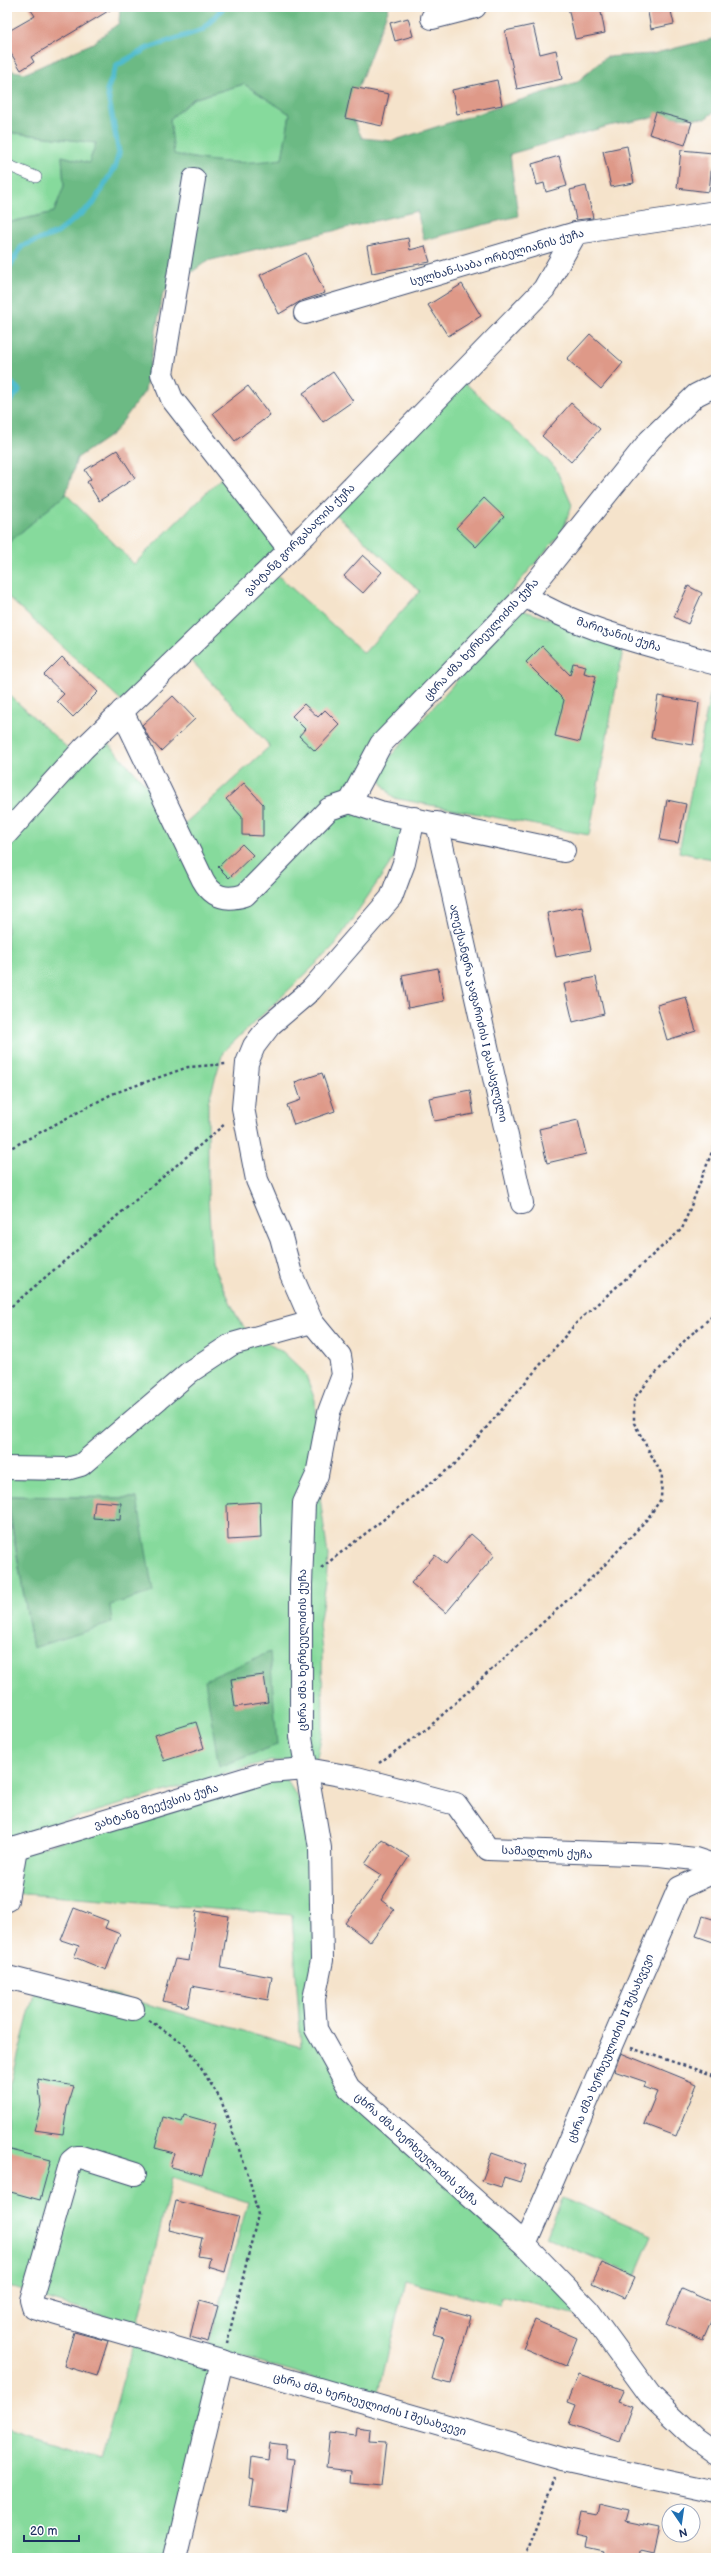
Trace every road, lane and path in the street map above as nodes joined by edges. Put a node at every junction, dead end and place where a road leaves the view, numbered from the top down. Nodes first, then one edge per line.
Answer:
1 (475, 7) edge
2 (432, 18) dead end
3 (7, 165) edge
4 (36, 177) dead end
5 (194, 180) dead end
6 (716, 212) edge
7 (576, 233) junction
8 (305, 313) dead end
9 (716, 385) edge
10 (289, 550) junction
11 (525, 596) junction
12 (716, 664) edge
13 (122, 711) junction
14 (350, 802) junction
15 (414, 818) junction
16 (437, 823) junction
17 (7, 833) edge
18 (564, 851) dead end
19 (247, 1063) junction
20 (243, 1108) junction
21 (715, 1144) dead end
22 (7, 1150) edge
23 (522, 1203) dead end
24 (7, 1310) edge
25 (716, 1313) edge
26 (312, 1322) junction
27 (7, 1468) edge
28 (300, 1585) junction
29 (307, 1769) junction
30 (357, 1778) junction
31 (12, 1850) edge
32 (716, 1866) edge
33 (716, 1871) edge
34 (7, 1900) edge
35 (7, 1977) edge
36 (133, 2009) joint
37 (612, 2042) junction
38 (716, 2076) edge
39 (135, 2174) dead end
40 (524, 2245) junction
41 (222, 2361) junction
42 (716, 2452) edge
43 (562, 2459) junction
44 (716, 2492) edge
45 (175, 2558) edge
46 (524, 2558) edge

1 - 2 street
3 - 4 lane
5 - 10 street
6 - 7 street, სულხან-საბა ორბელიანის ქუჩა
7 - 8 street, სულხან-საბა ორბელიანის ქუჩა
7 - 10 street, ვახტანგ გორგასალის ქუჩა
9 - 11 street, ცხრა ძმა ხერხეულიძის ქუჩა
10 - 13 street, ვახტანგ გორგასალის ქუჩა
11 - 12 street, მარიჯანის ქუჩა
11 - 14 street, ცხრა ძმა ხერხეულიძის ქუჩა
13 - 14 street
13 - 17 street, ვახტანგ გორგასალის ქუჩა
14 - 15 street
15 - 16 street
15 - 19 street, ცხრა ძმა ხერხეულიძის ქუჩა
16 - 18 street
16 - 23 street, ალექსანდრა ჯაფარიძის I გასასვლელი
19 - 20 street, ცხრა ძმა ხერხეულიძის ქუჩა
19 - 22 path
20 - 24 path
20 - 26 street, ცხრა ძმა ხერხეულიძის ქუჩა
21 - 28 path
25 - 30 path
26 - 27 street
26 - 28 street, ცხრა ძმა ხერხეულიძის ქუჩა
28 - 29 street, ცხრა ძმა ხერხეულიძის ქუჩა
29 - 30 street, სამადლოს ქუჩა
29 - 31 street, ვახტანგ მეექვსის ქუჩა
29 - 40 street, ცხრა ძმა ხერხეულიძის ქუჩა
30 - 32 street, სამადლოს ქუჩა
31 - 34 street
33 - 37 street, ცხრა ძმა ხერხეულიძის II შესახვევი
35 - 36 street
36 - 41 path
37 - 38 path
37 - 40 street, ცხრა ძმა ხერხეულიძის II შესახვევი
39 - 41 street, ცხრა ძმა ხერხეულიძის I შესახვევი
40 - 42 street, ცხრა ძმა ხერხეულიძის ქუჩა
41 - 43 street, ცხრა ძმა ხერხეულიძის I შესახვევი
41 - 45 street
43 - 44 street, ცხრა ძმა ხერხეულიძის I შესახვევი
43 - 46 path

